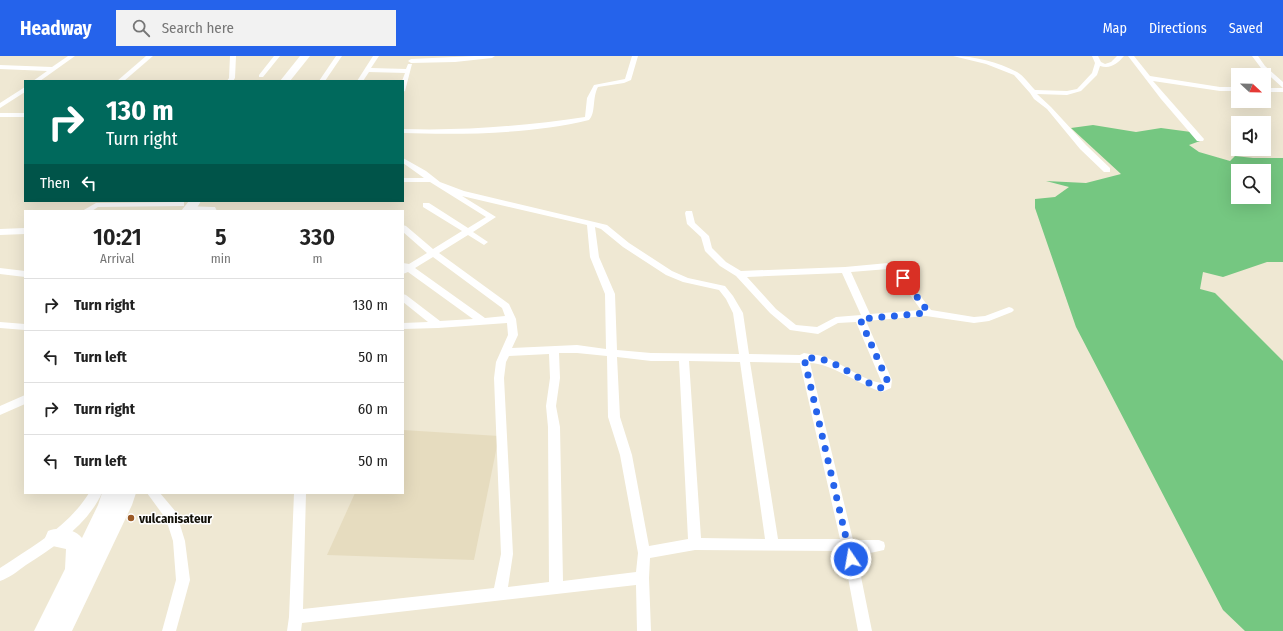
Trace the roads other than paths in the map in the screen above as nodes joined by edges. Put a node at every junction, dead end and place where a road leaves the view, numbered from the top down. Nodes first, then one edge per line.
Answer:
1 (72, 56) edge
2 (150, 56) edge
3 (233, 56) edge
4 (277, 56) edge
5 (305, 56) edge
6 (310, 56) edge
7 (339, 56) edge
8 (376, 56) edge
9 (492, 56) edge
10 (635, 56) edge
11 (956, 56) edge
12 (986, 56) edge
13 (1095, 56) edge
14 (1121, 56) edge
15 (1131, 56) edge
16 (1255, 56) edge
17 (412, 58) edge
18 (988, 63) junction
19 (1098, 63) junction
20 (0, 67) edge
21 (54, 69) junction
22 (367, 70) junction
23 (408, 71) junction
24 (261, 76) dead end
25 (1148, 78) junction
26 (38, 80) edge
27 (121, 80) edge
28 (231, 80) edge
29 (286, 80) edge
30 (291, 80) edge
31 (323, 80) edge
32 (361, 80) edge
33 (404, 86) edge
34 (1283, 86) edge
35 (1231, 89) edge
36 (24, 90) edge
37 (1271, 90) edge
38 (1283, 90) edge
39 (1033, 92) junction
40 (0, 106) edge
41 (0, 114) edge
42 (24, 115) edge
43 (404, 131) edge
44 (1200, 139) dead end
45 (404, 161) edge
46 (1107, 170) dead end
47 (404, 180) edge
48 (435, 182) junction
49 (426, 205) dead end
50 (190, 206) edge
51 (87, 210) edge
52 (212, 210) edge
53 (689, 213) dead end
54 (591, 224) junction
55 (404, 229) edge
56 (24, 231) edge
57 (0, 232) edge
58 (466, 232) junction
59 (484, 242) dead end
60 (434, 254) junction
61 (405, 267) edge
62 (845, 270) junction
63 (0, 271) edge
64 (24, 274) edge
65 (739, 274) junction
66 (404, 298) edge
67 (1010, 310) dead end
68 (926, 313) junction
69 (864, 318) junction
70 (511, 319) junction
71 (483, 321) junction
72 (0, 325) edge
73 (438, 325) junction
74 (404, 326) edge
75 (24, 327) edge
76 (554, 350) junction
77 (506, 352) junction
78 (612, 353) junction
79 (684, 358) junction
80 (745, 358) junction
81 (804, 358) junction
82 (24, 399) edge
83 (0, 411) edge
84 (95, 494) edge
85 (112, 494) edge
86 (126, 494) edge
87 (154, 494) edge
88 (300, 494) edge
89 (54, 538) junction
90 (696, 544) junction
91 (772, 544) junction
92 (848, 545) junction
93 (879, 546) dead end
94 (644, 553) junction
95 (74, 573) junction
96 (0, 576) edge
97 (642, 578) junction
98 (556, 588) junction
99 (500, 595) junction
100 (295, 624) edge
101 (45, 631) edge
102 (60, 631) edge
103 (169, 631) edge
104 (644, 631) edge
105 (865, 631) edge

1 - 21 street
2 - 27 street
3 - 28 street
4 - 24 street
5 - 29 main road
6 - 30 main road
7 - 31 street
8 - 22 street
9 - 17 street
10 - 43 street
11 - 18 street
12 - 18 street
13 - 19 street
14 - 19 street
15 - 25 street
16 - 34 street
17 - 23 street
18 - 39 street
19 - 39 street
20 - 21 street
21 - 26 street
22 - 23 street
22 - 32 street
23 - 33 street
25 - 35 street
25 - 44 street
36 - 40 street
37 - 38 street
39 - 46 street
41 - 42 street
45 - 48 street
47 - 48 street
48 - 54 street
48 - 58 street
49 - 58 street
50 - 51 street
50 - 52 street
53 - 65 street
54 - 78 street
54 - 80 street
55 - 60 street
56 - 57 street
58 - 59 street
58 - 60 street
60 - 61 street
60 - 70 street
61 - 71 street
62 - 65 street
62 - 68 street
62 - 69 street
63 - 64 street
65 - 69 street
66 - 73 street
67 - 68 street
68 - 69 street
69 - 81 street
70 - 71 street
70 - 77 street
71 - 73 street
72 - 75 street
73 - 74 street
76 - 77 street
76 - 78 street
76 - 98 street
77 - 99 street
78 - 79 street
78 - 94 street
79 - 80 street
79 - 90 street
80 - 81 street
80 - 91 street
81 - 92 street
82 - 83 street
84 - 89 street
85 - 95 main road
86 - 102 main road
87 - 103 street
88 - 100 street
89 - 95 main road
89 - 96 street
90 - 91 street
90 - 94 street
91 - 92 street
92 - 93 street
92 - 105 street
94 - 97 street
95 - 101 main road
97 - 98 street
97 - 104 street
98 - 99 street
99 - 100 street

